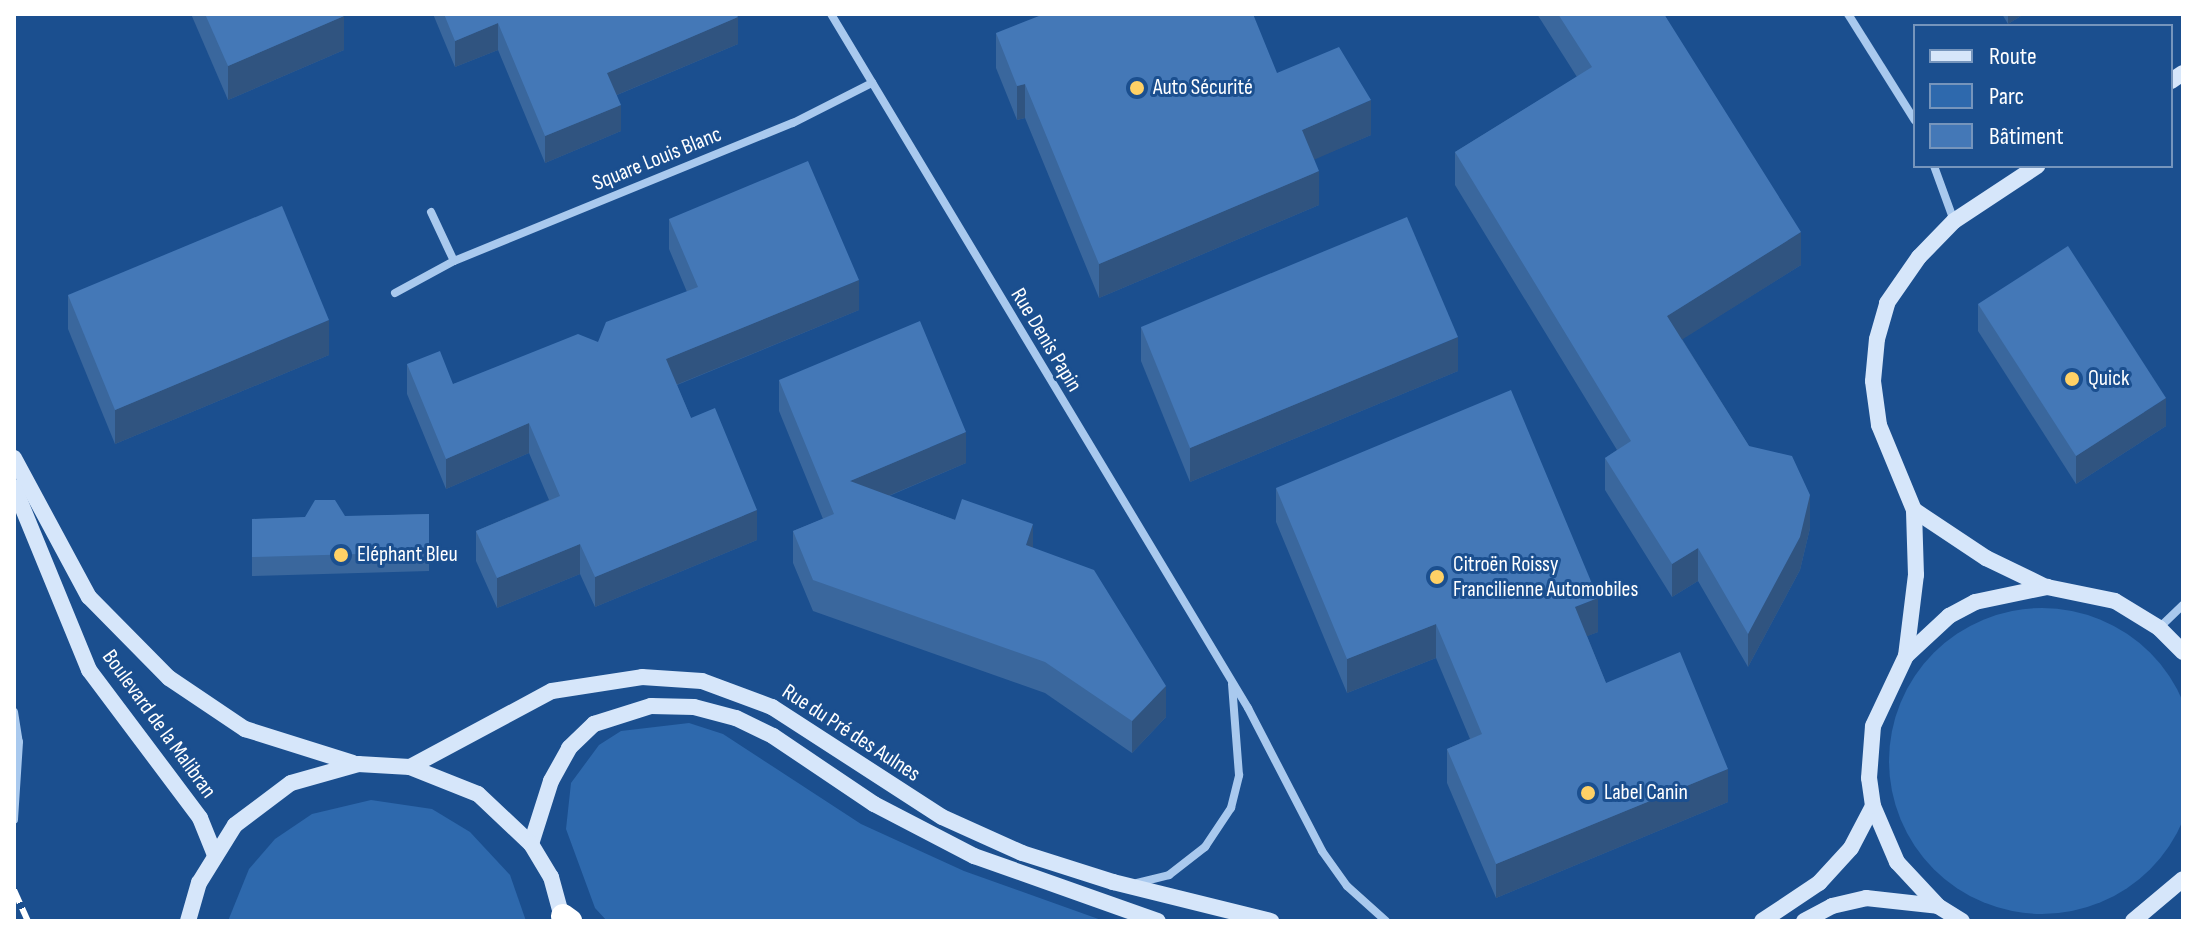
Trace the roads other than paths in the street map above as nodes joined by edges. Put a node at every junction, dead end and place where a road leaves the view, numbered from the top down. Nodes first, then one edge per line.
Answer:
1 (831, 14) edge
2 (1848, 14) edge
3 (872, 83) junction
4 (1913, 118) edge
5 (1935, 168) edge
6 (2034, 168) edge
7 (431, 212) dead end
8 (1954, 221) junction
9 (454, 261) junction
10 (395, 293) dead end
11 (14, 458) edge
12 (14, 487) edge
13 (1914, 510) junction
14 (2047, 587) junction
15 (2183, 605) edge
16 (2159, 628) junction
17 (2183, 652) edge
18 (1906, 656) junction
19 (1232, 683) junction
20 (14, 712) edge
21 (358, 764) junction
22 (410, 767) junction
23 (1873, 806) junction
24 (14, 820) edge
25 (531, 844) junction
26 (214, 853) junction
27 (2183, 879) edge
28 (1113, 882) junction
29 (1938, 906) junction
30 (565, 919) edge
31 (188, 921) edge
32 (1158, 921) edge
33 (1271, 921) edge
34 (1386, 921) edge
35 (1762, 921) edge
36 (1804, 921) edge
37 (1962, 921) edge
38 (2133, 921) edge

1 - 3 street, Rue Denis Papin
2 - 4 street
3 - 9 street, Square Louis Blanc
3 - 19 street, Rue Denis Papin
5 - 8 street
6 - 8 street
7 - 9 street
8 - 13 street
9 - 10 street, Square Louis Blanc
11 - 21 street, Boulevard de la Malibran
12 - 26 street, Boulevard de la Malibran
13 - 14 street
13 - 18 street
14 - 16 street
14 - 18 street
15 - 16 street
16 - 17 street
18 - 23 street
19 - 28 street, Rue Denis Papin
19 - 34 street, Rue Denis Papin
20 - 24 street
21 - 22 street
21 - 26 street
22 - 25 street
22 - 28 street, Rue du Pré des Aulnes
23 - 29 street
23 - 35 street
25 - 30 street
25 - 32 street, Rue du Pré des Aulnes
26 - 31 street
27 - 38 street
28 - 33 street, Rue du Pré des Aulnes
29 - 36 street
29 - 37 street

